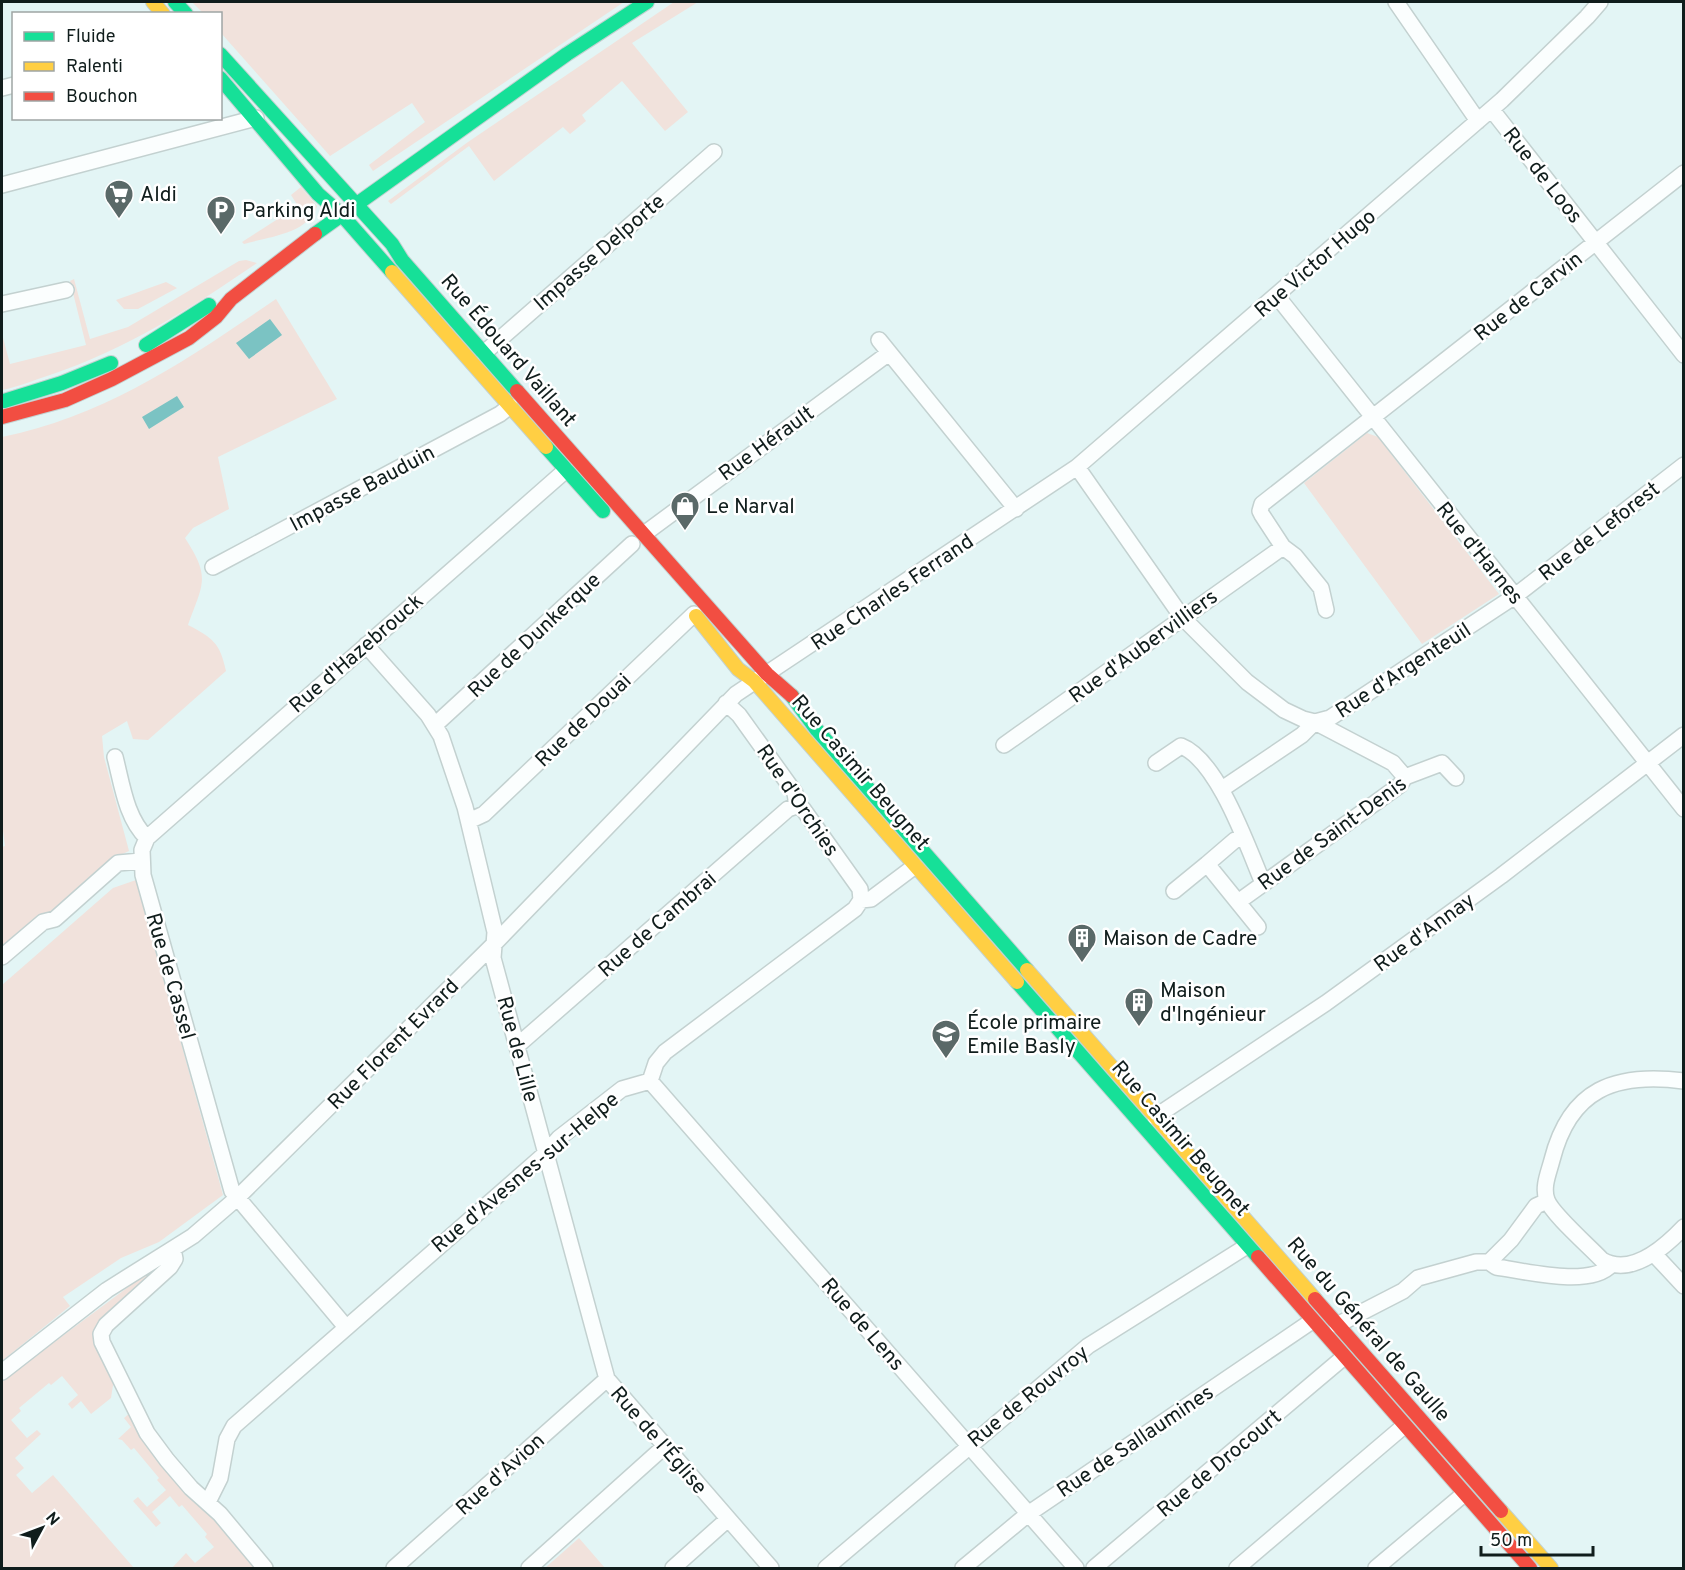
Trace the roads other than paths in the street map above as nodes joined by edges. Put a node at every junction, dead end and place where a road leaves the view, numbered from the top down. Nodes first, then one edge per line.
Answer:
1 (647, 2) edge
2 (1396, 2) edge
3 (1600, 2) edge
4 (222, 56) edge
5 (222, 80) edge
6 (1492, 110) junction
7 (256, 118) junction
8 (1478, 122) junction
9 (714, 152) dead end
10 (1683, 173) edge
11 (2, 185) edge
12 (354, 205) junction
13 (341, 214) junction
14 (1595, 242) junction
15 (66, 290) dead end
16 (1277, 296) junction
17 (231, 299) junction
18 (2, 304) edge
19 (879, 340) dead end
20 (484, 353) junction
21 (889, 353) junction
22 (1683, 355) edge
23 (2, 402) edge
24 (510, 406) junction
25 (2, 417) edge
26 (1373, 419) junction
27 (1683, 465) edge
28 (1077, 466) junction
29 (566, 470) junction
30 (1016, 509) junction
31 (610, 519) dead end
32 (635, 542) junction
33 (1283, 547) junction
34 (213, 567) dead end
35 (1515, 596) junction
36 (691, 609) joint
37 (1326, 610) dead end
38 (1182, 617) junction
39 (366, 645) junction
40 (760, 677) junction
41 (726, 704) junction
42 (1315, 722) junction
43 (435, 725) junction
44 (1683, 735) edge
45 (1004, 745) dead end
46 (115, 757) dead end
47 (1156, 763) dead end
48 (1648, 763) junction
49 (1405, 777) junction
50 (1456, 778) dead end
51 (1222, 789) junction
52 (796, 806) junction
53 (1683, 809) edge
54 (469, 821) junction
55 (1244, 837) junction
56 (147, 838) junction
57 (141, 861) junction
58 (1207, 864) junction
59 (915, 866) junction
60 (1263, 883) junction
61 (1174, 891) dead end
62 (861, 900) junction
63 (1238, 902) junction
64 (1258, 927) dead end
65 (494, 944) junction
66 (2, 957) edge
67 (518, 1045) junction
68 (650, 1081) junction
69 (1683, 1081) edge
70 (1155, 1117) junction
71 (545, 1154) junction
72 (236, 1199) junction
73 (1547, 1201) junction
74 (1683, 1227) edge
75 (1247, 1246) junction
76 (174, 1249) junction
77 (1654, 1254) junction
78 (1489, 1262) junction
79 (1611, 1265) junction
80 (1683, 1286) edge
81 (1312, 1321) junction
82 (1337, 1325) junction
83 (345, 1326) junction
84 (1344, 1357) junction
85 (2, 1372) edge
86 (607, 1379) junction
87 (1404, 1426) junction
88 (968, 1445) junction
89 (665, 1446) junction
90 (1464, 1494) junction
91 (207, 1502) junction
92 (1028, 1514) junction
93 (728, 1519) junction
94 (265, 1569) edge
95 (394, 1569) edge
96 (529, 1569) edge
97 (673, 1569) edge
98 (771, 1569) edge
99 (826, 1569) edge
100 (963, 1569) edge
101 (1076, 1569) edge
102 (1094, 1569) edge
103 (1237, 1569) edge
104 (1376, 1569) edge
105 (1530, 1569) edge
106 (1551, 1569) edge

1 - 12 main road
2 - 8 street
3 - 6 street, Rue Victor Hugo
4 - 12 main road, Rue Édouard Vaillant
5 - 7 main road, Rue Édouard Vaillant
6 - 8 street, Rue Victor Hugo
6 - 14 street, Rue de Loos
7 - 11 street
7 - 13 main road, Rue Édouard Vaillant
8 - 16 street, Rue Victor Hugo
9 - 20 street, Impasse Delporte
10 - 14 street, Rue de Carvin
12 - 13 main road
12 - 20 main road, Rue Édouard Vaillant
13 - 17 main road
13 - 24 main road, Rue Édouard Vaillant
14 - 22 street, Rue de Loos
14 - 26 street, Rue de Carvin
15 - 18 street
16 - 26 street, Rue d'Harnes
16 - 28 street, Rue Victor Hugo
17 - 23 main road
17 - 25 main road
19 - 21 street
20 - 32 main road, Rue Édouard Vaillant
21 - 30 street
21 - 32 street, Rue Hérault
24 - 29 main road, Rue Édouard Vaillant
24 - 34 street, Impasse Bauduin
26 - 33 street
26 - 35 street, Rue d'Harnes
27 - 35 street, Rue de Leforest
28 - 30 street, Rue Victor Hugo
28 - 38 street, Rue d'Argenteuil
29 - 31 main road, Rue Édouard Vaillant
29 - 39 street, Rue d'Hazebrouck
30 - 40 street, Rue Charles Ferrand
32 - 40 main road, Rue Édouard Vaillant
32 - 43 street, Rue de Dunkerque
33 - 37 street
33 - 38 street, Rue d'Aubervilliers
35 - 42 street, Rue d'Argenteuil
35 - 48 street, Rue d'Harnes
36 - 40 main road
36 - 54 street, Rue de Douai
38 - 42 street, Rue d'Argenteuil
38 - 45 street, Rue d'Aubervilliers
39 - 43 street
39 - 56 street, Rue d'Hazebrouck
40 - 41 street, Rue Florent Evrard
40 - 59 main road, Rue Casimir Beugnet
40 - 70 main road, Rue Casimir Beugnet
41 - 52 street, Rue d'Orchies
41 - 65 street, Rue Florent Evrard
42 - 49 street
42 - 51 street
43 - 54 street, Rue de Lille
44 - 48 street, Rue d'Annay
46 - 56 street
47 - 51 street
48 - 53 street, Rue d'Harnes
48 - 70 street, Rue d'Annay
49 - 50 street, Rue de Saint-Denis
49 - 60 street, Rue de Saint-Denis
51 - 55 street
52 - 62 street, Rue d'Orchies
52 - 67 street, Rue de Cambrai
54 - 65 street, Rue de Lille
55 - 58 street
55 - 60 street
56 - 57 street, Rue de Cassel
57 - 66 street
57 - 72 street, Rue de Cassel
58 - 61 street
58 - 63 street
59 - 62 street
59 - 75 main road, Rue Casimir Beugnet
60 - 63 street, Rue de Saint-Denis
62 - 68 street
63 - 64 street
65 - 67 street, Rue de Lille
65 - 72 street, Rue Florent Evrard
67 - 71 street, Rue de Lille
68 - 71 street, Rue d'Avesnes-sur-Helpe
68 - 88 street, Rue de Lens
69 - 73 street
70 - 82 main road, Rue du Général de Gaulle
71 - 83 street, Rue d'Avesnes-sur-Helpe
71 - 86 street, Rue de l'Église
72 - 76 street, Rue Florent Evrard
72 - 83 street
73 - 78 street
73 - 79 street
74 - 77 street
75 - 81 main road, Rue Casimir Beugnet
75 - 88 street, Rue de Rouvroy
76 - 85 street, Rue Florent Evrard
76 - 91 street
77 - 79 street
77 - 80 street
78 - 79 street
78 - 82 street
81 - 84 main road, Rue Casimir Beugnet
81 - 92 street, Rue de Sallaumines
82 - 106 main road, Rue du Général de Gaulle
83 - 91 street, Rue d'Avesnes-sur-Helpe
84 - 87 main road, Rue Casimir Beugnet
84 - 102 street, Rue de Drocourt
86 - 89 street, Rue de l'Église
86 - 95 street, Rue d'Avion
87 - 90 main road, Rue Casimir Beugnet
87 - 103 street
88 - 92 street, Rue de Lens
88 - 99 street, Rue de Rouvroy
89 - 93 street, Rue de l'Église
89 - 96 street
90 - 104 street
90 - 105 main road, Rue Casimir Beugnet
91 - 94 street
92 - 100 street, Rue de Sallaumines
92 - 101 street, Rue de Lens
93 - 97 street
93 - 98 street, Rue de l'Église

